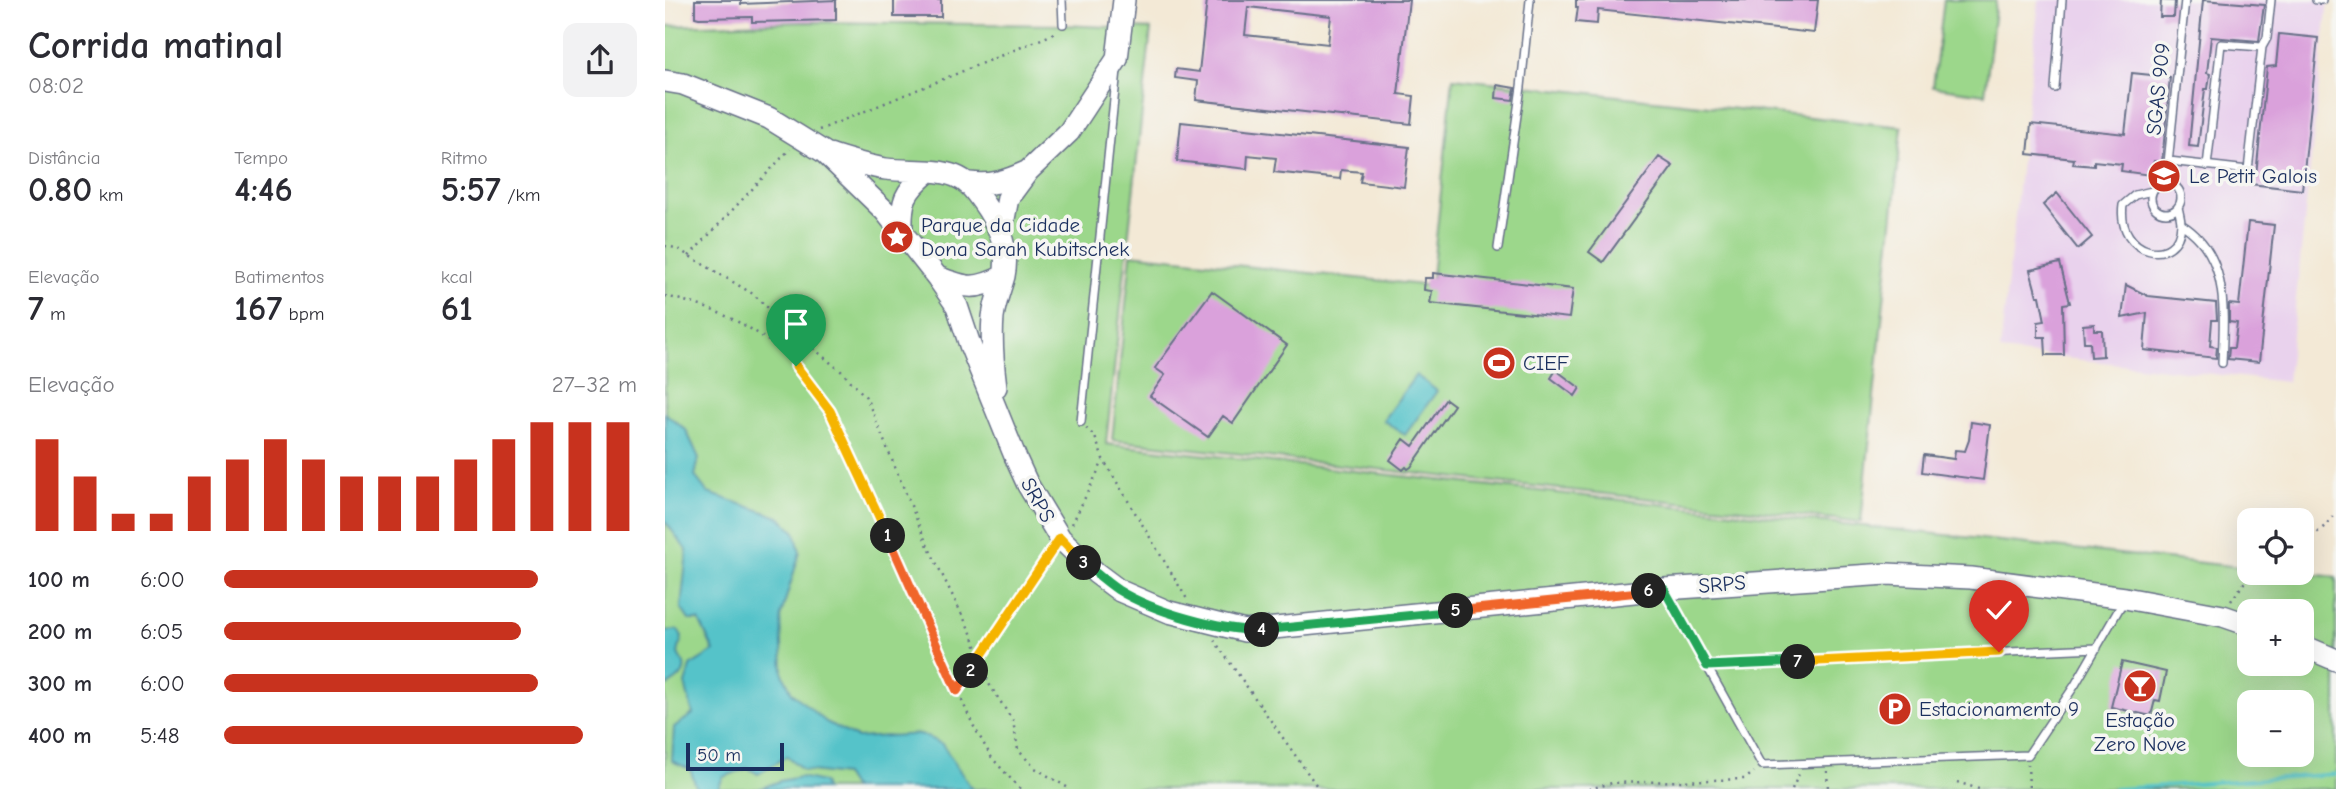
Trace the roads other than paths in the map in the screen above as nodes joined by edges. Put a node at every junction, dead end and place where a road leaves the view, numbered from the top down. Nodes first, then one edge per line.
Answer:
1 (1062, 0) edge
2 (1124, 0) edge
3 (1530, 0) edge
4 (2062, 0) edge
5 (2185, 0) edge
6 (2271, 0) edge
7 (2316, 0) edge
8 (2322, 0) edge
9 (1063, 24) road end
10 (2262, 47) junction
11 (1117, 59) junction
12 (665, 81) edge
13 (2055, 88) dead end
14 (824, 152) junction
15 (2169, 161) junction
16 (2207, 166) junction
17 (1028, 171) junction
18 (928, 172) junction
19 (2166, 182) junction
20 (969, 183) junction
21 (2152, 191) junction
22 (2178, 207) junction
23 (2181, 224) junction
24 (902, 232) junction
25 (1001, 234) junction
26 (1498, 248) dead end
27 (1004, 276) junction
28 (937, 277) junction
29 (2222, 363) dead end
30 (1001, 418) junction
31 (1081, 422) road end
32 (1664, 589) junction
33 (2125, 598) junction
34 (2237, 621) edge
35 (2097, 648) junction
36 (2314, 651) edge
37 (2336, 660) edge
38 (1707, 666) junction

1 - 9 lane
2 - 11 main road, SRPS
3 - 26 lane
4 - 13 lane
5 - 15 lane, SGAS 909
6 - 10 lane
7 - 8 lane
10 - 16 lane
10 - 16 lane
11 - 17 main road, SRPS
11 - 31 lane
12 - 14 main road, SRPS
14 - 18 main road, SRPS
14 - 24 main road, SRPS
15 - 16 lane
15 - 19 lane, SGAS 909
17 - 20 main road, SRPS
17 - 25 main road, SRPS
18 - 20 main road, SRPS
18 - 24 main road
19 - 21 lane
19 - 22 lane
20 - 25 main road, SRPS
21 - 22 lane
21 - 23 lane
22 - 23 lane
23 - 29 lane
24 - 28 main road, SRPS
25 - 27 main road, SRPS
27 - 28 main road
27 - 30 main road, SRPS
28 - 30 main road, SRPS
30 - 32 main road, SRPS
32 - 33 main road, SRPS
32 - 38 lane
33 - 34 main road, SRPS
33 - 35 lane
35 - 38 lane
35 - 38 lane
36 - 37 main road

